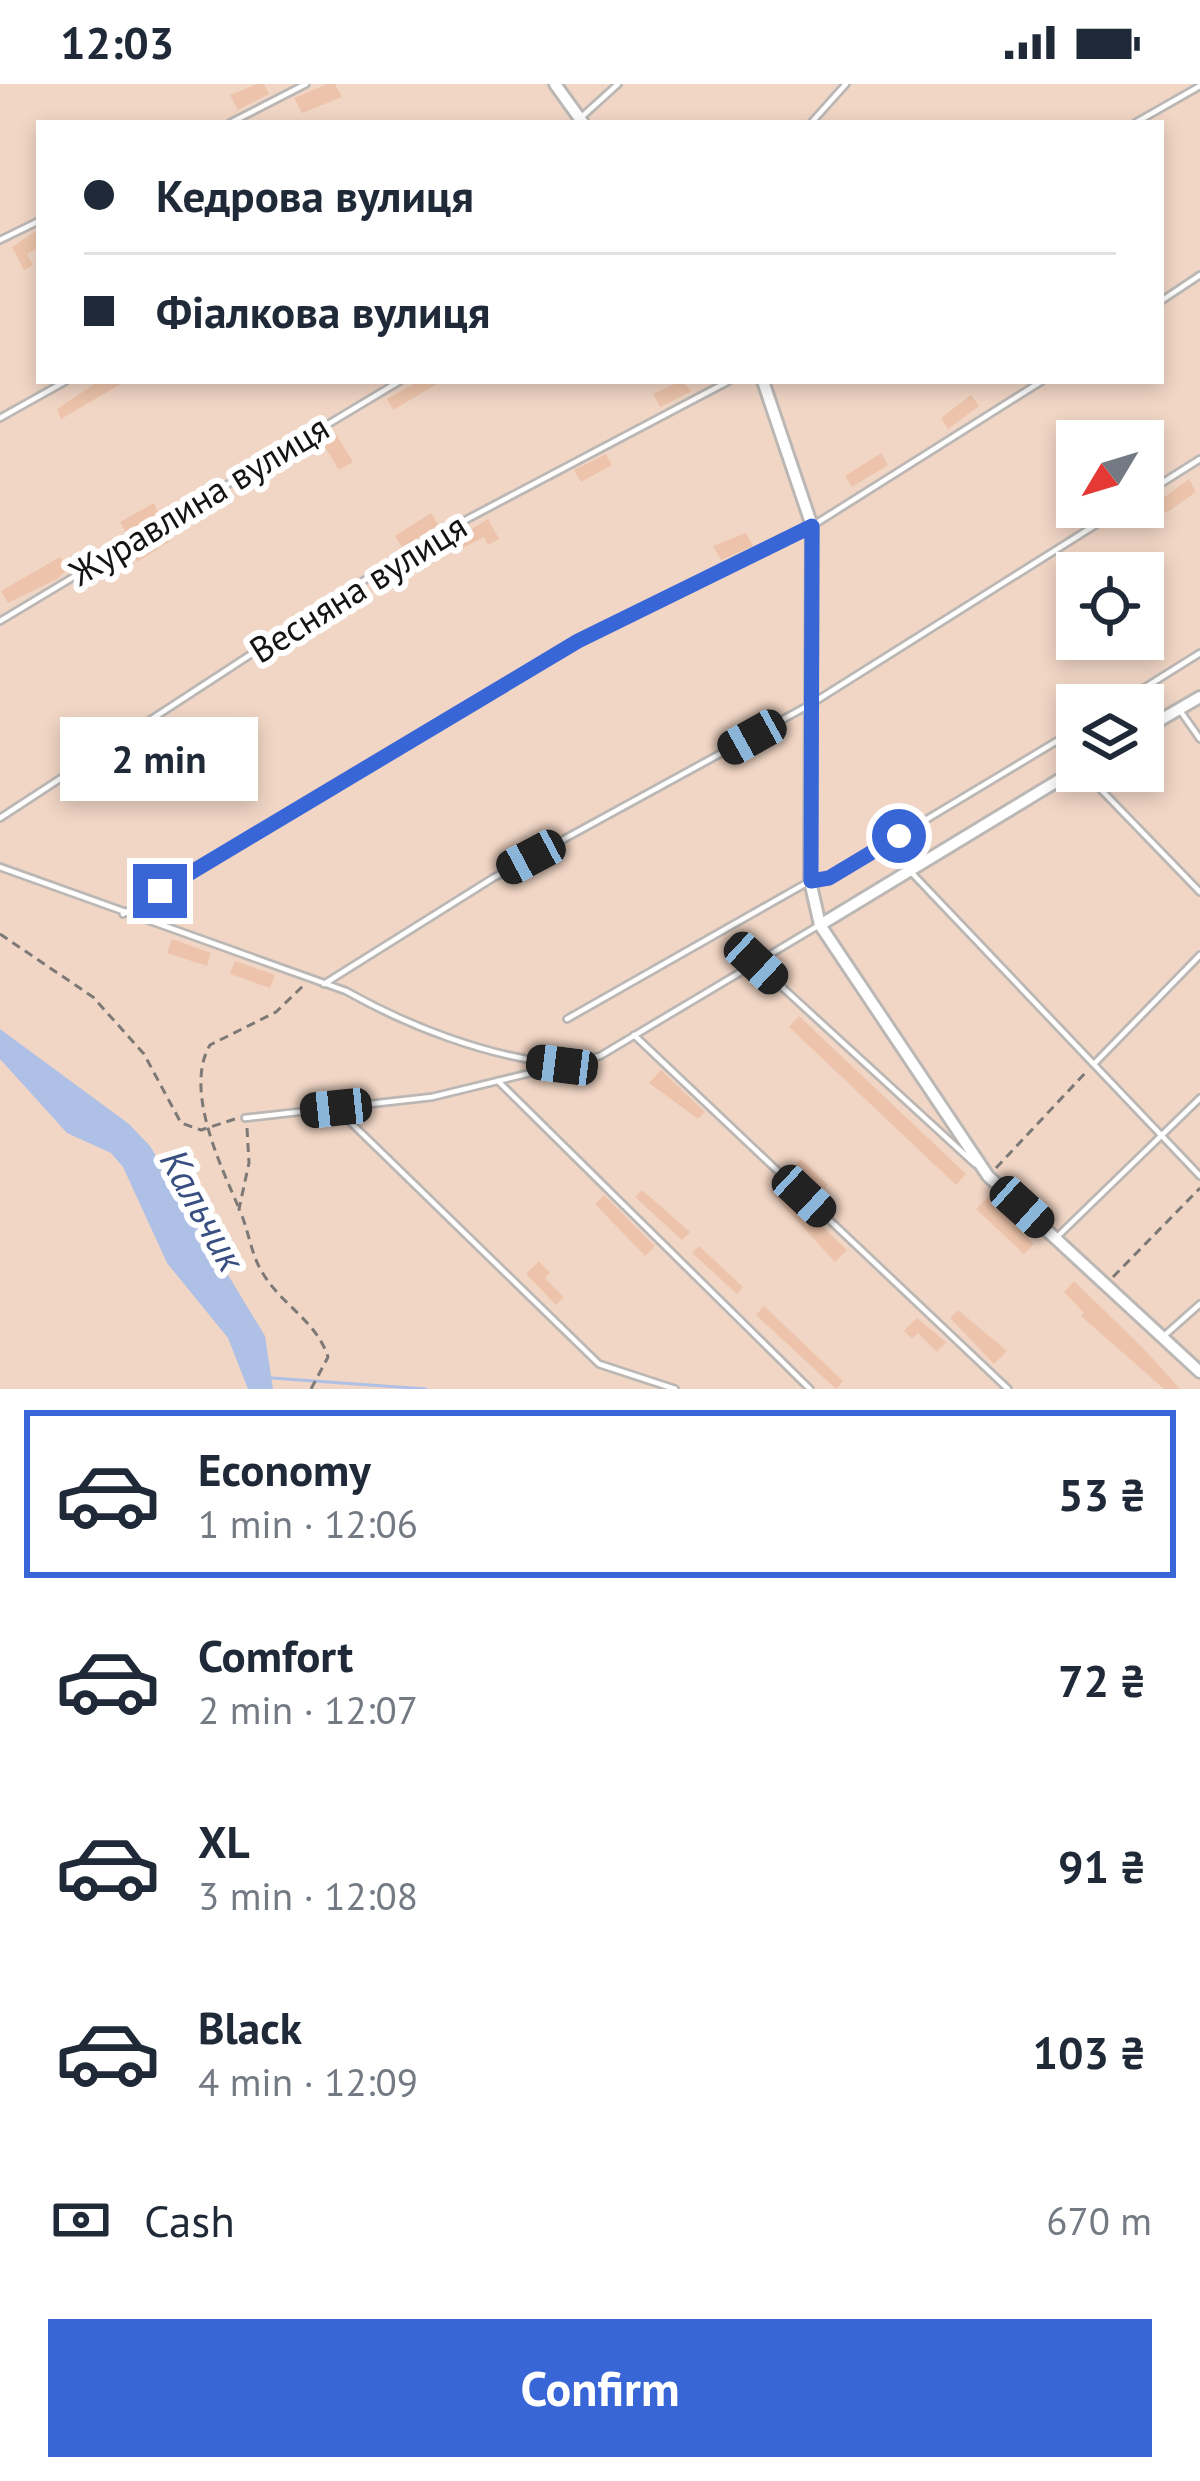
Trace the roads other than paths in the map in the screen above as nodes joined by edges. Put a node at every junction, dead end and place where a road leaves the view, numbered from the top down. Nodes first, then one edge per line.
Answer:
1 (306, 84) edge
2 (555, 84) edge
3 (618, 84) edge
4 (845, 84) edge
5 (1198, 87) edge
6 (236, 120) edge
7 (579, 120) edge
8 (582, 120) edge
9 (814, 120) edge
10 (1140, 120) edge
11 (36, 222) edge
12 (0, 241) edge
13 (1200, 275) edge
14 (1164, 300) edge
15 (61, 384) edge
16 (395, 384) edge
17 (723, 384) edge
18 (765, 384) edge
19 (1037, 384) edge
20 (0, 418) edge
21 (1200, 459) edge
22 (1164, 482) edge
23 (812, 526) junction
24 (1091, 528) edge
25 (0, 620) edge
26 (1200, 653) edge
27 (1151, 684) edge
28 (1200, 697) edge
29 (811, 704) junction
30 (1179, 709) junction
31 (1164, 718) edge
32 (1200, 739) edge
33 (1056, 742) edge
34 (1056, 784) edge
35 (1102, 792) edge
36 (0, 818) edge
37 (0, 867) edge
38 (910, 871) junction
39 (811, 881) junction
40 (1200, 892) edge
41 (122, 914) junction
42 (820, 925) junction
43 (1200, 955) edge
44 (756, 963) junction
45 (324, 984) junction
46 (567, 1019) dead end
47 (634, 1036) junction
48 (1094, 1064) junction
49 (562, 1065) junction
50 (498, 1081) junction
51 (1200, 1098) edge
52 (336, 1108) junction
53 (245, 1118) road end
54 (1162, 1136) junction
55 (988, 1176) junction
56 (1200, 1176) edge
57 (1056, 1238) junction
58 (1200, 1304) edge
59 (1165, 1335) junction
60 (1200, 1372) edge
61 (675, 1389) edge
62 (810, 1389) edge
63 (1008, 1389) edge

1 - 6 lane
2 - 7 street
3 - 8 lane
4 - 9 lane
5 - 10 lane
11 - 12 lane
13 - 14 lane
15 - 20 lane
16 - 25 lane, Журавлина вулиця
17 - 36 lane, Весняна вулиця
18 - 23 street
19 - 23 lane
21 - 22 lane
23 - 29 street
23 - 41 lane
24 - 29 lane
26 - 27 lane
28 - 30 street
29 - 39 street
29 - 45 lane
30 - 31 street
30 - 32 lane
33 - 39 lane
34 - 38 street
35 - 40 lane
37 - 41 lane
38 - 42 street
38 - 48 lane
39 - 42 street
39 - 46 lane
41 - 45 lane
42 - 44 lane
42 - 55 street
43 - 48 lane
44 - 47 lane
44 - 55 lane
45 - 49 lane
47 - 49 lane
47 - 63 lane
48 - 54 lane
49 - 50 lane
50 - 52 lane
50 - 62 lane
51 - 54 lane
52 - 53 lane
52 - 61 lane
54 - 56 lane
54 - 57 lane
55 - 57 street
57 - 59 street
58 - 59 lane
59 - 60 street

